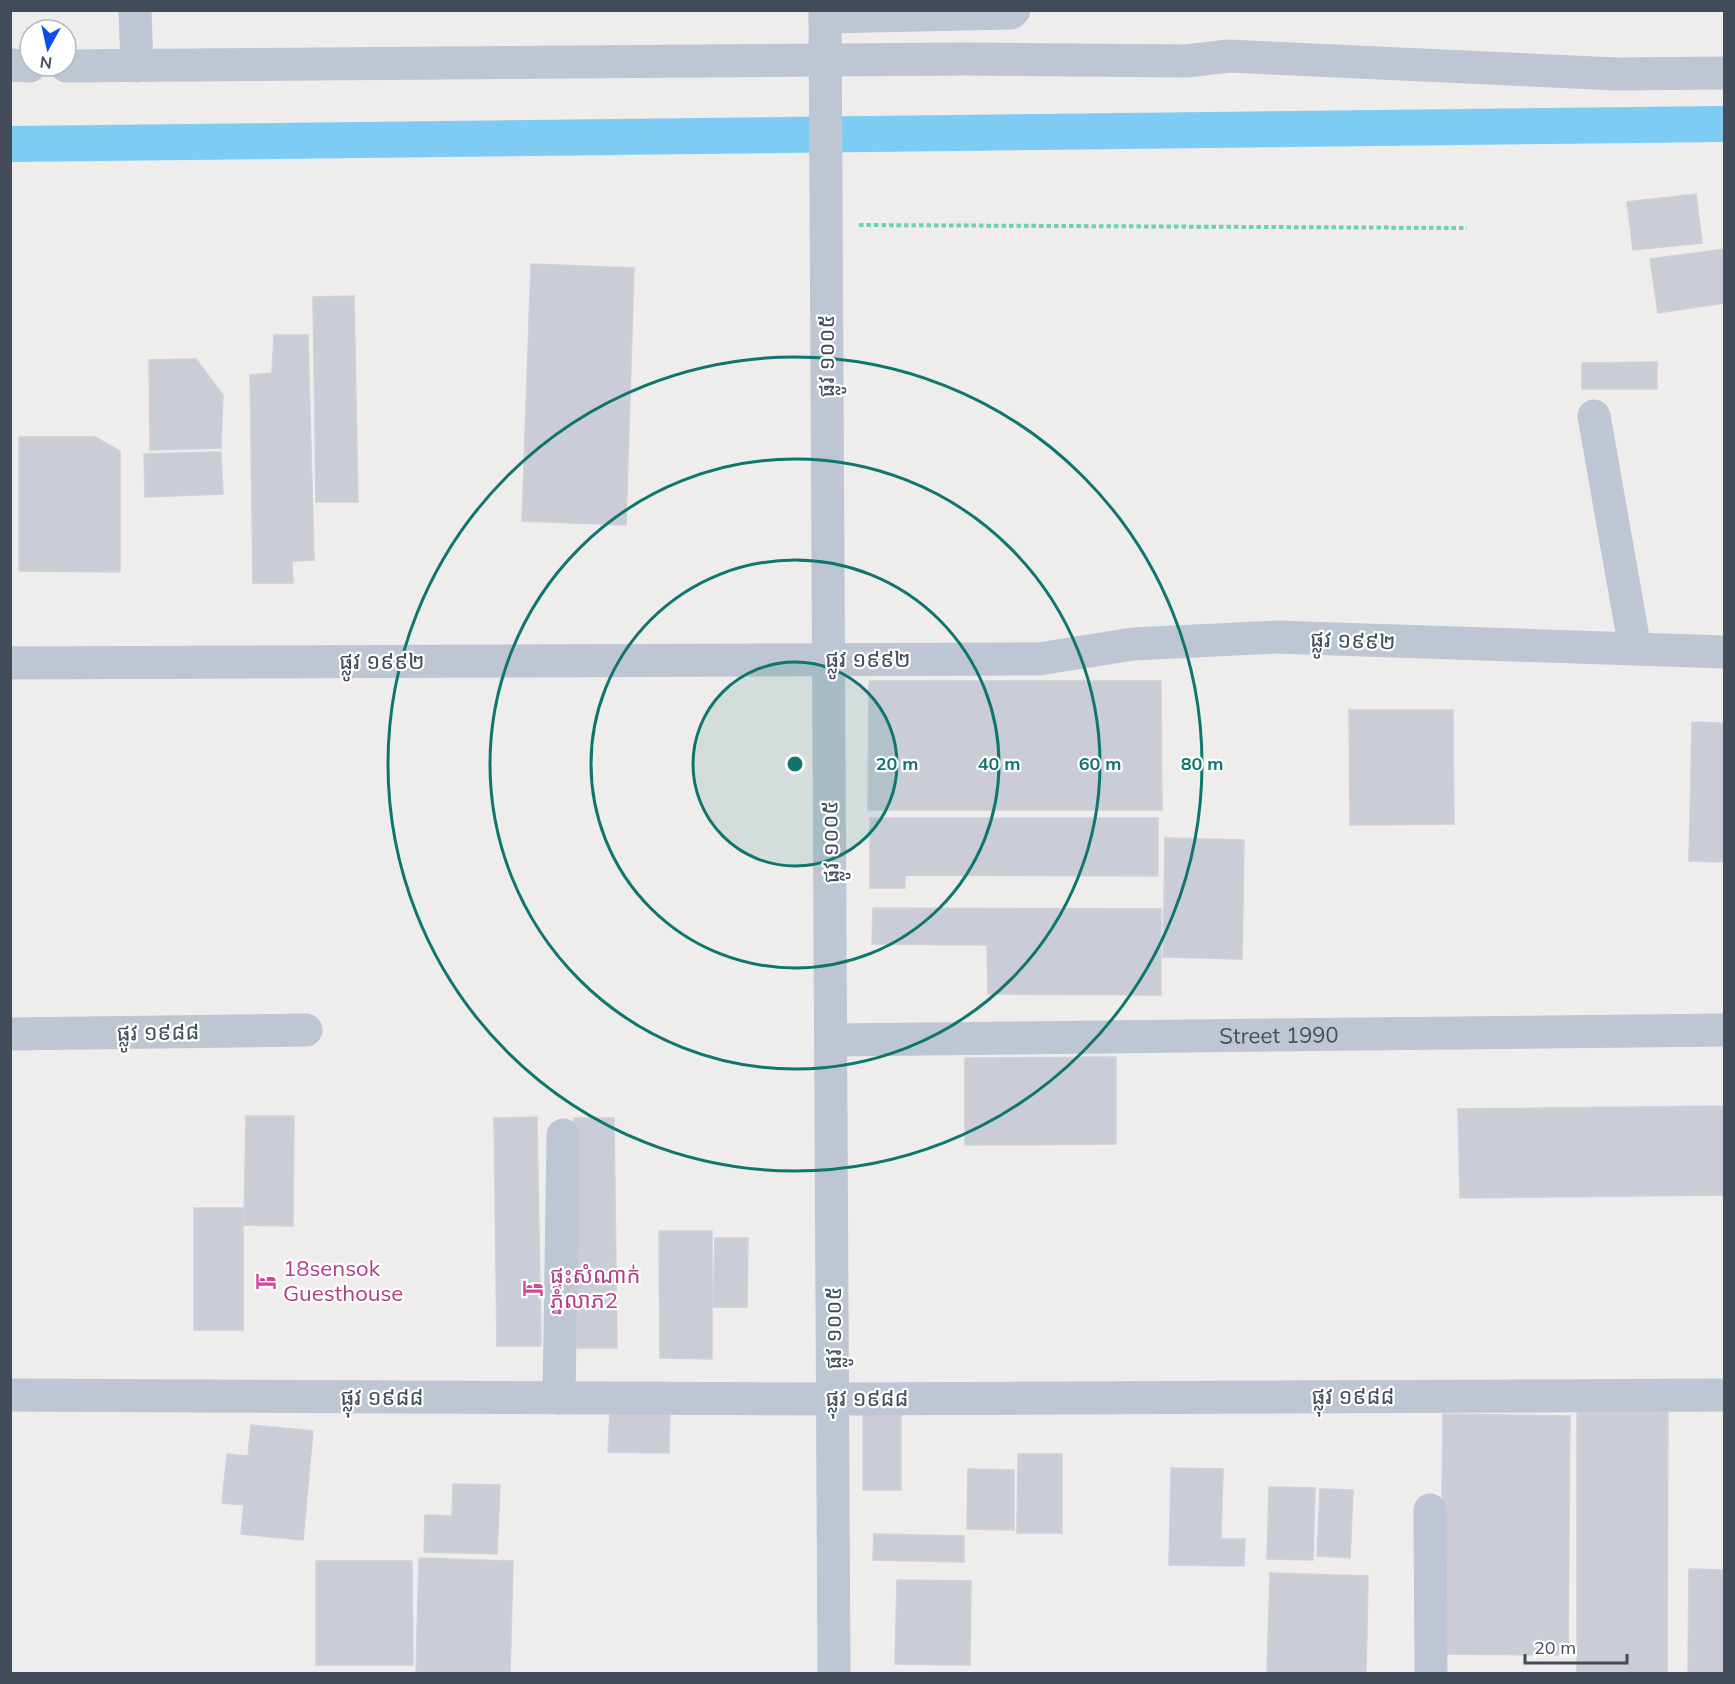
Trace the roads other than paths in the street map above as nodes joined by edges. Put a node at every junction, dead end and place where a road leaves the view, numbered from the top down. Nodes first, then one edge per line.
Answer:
1 (135, 10) edge
2 (1014, 10) edge
3 (825, 14) edge
4 (78, 66) edge
5 (137, 66) junction
6 (825, 71) junction
7 (1725, 73) edge
8 (1594, 416) dead end
9 (1635, 649) junction
10 (1725, 652) edge
11 (828, 659) junction
12 (10, 663) edge
13 (306, 1030) dead end
14 (1725, 1030) edge
15 (10, 1034) edge
16 (832, 1040) junction
17 (562, 1135) dead end
18 (10, 1395) edge
19 (1725, 1395) edge
20 (559, 1398) junction
21 (833, 1399) junction
22 (1430, 1510) dead end
23 (834, 1674) edge
24 (1431, 1674) edge

1 - 5 street
2 - 3 street
3 - 6 street, ផ្លូវ ១០០៥
4 - 5 street
5 - 6 street
6 - 7 street
6 - 11 street, ផ្លូវ ១០០៥
8 - 9 street
9 - 10 street, ផ្លូវ ១៩៩២
9 - 11 street, ផ្លូវ ១៩៩២
11 - 12 street, ផ្លូវ ១៩៩២
11 - 16 street, ផ្លូវ ១០០៥
13 - 15 street, ផ្លូវ ១៩៨៨
14 - 16 street, Street 1990
16 - 21 street, ផ្លូវ ១០០៥
17 - 20 street
18 - 20 street, ផ្លុវ ១៩៨៨
19 - 21 street, ផ្លុវ ១៩៨៨
20 - 21 street, ផ្លុវ ១៩៨៨
21 - 23 street, ផ្លូវ ១០០៥
22 - 24 street

